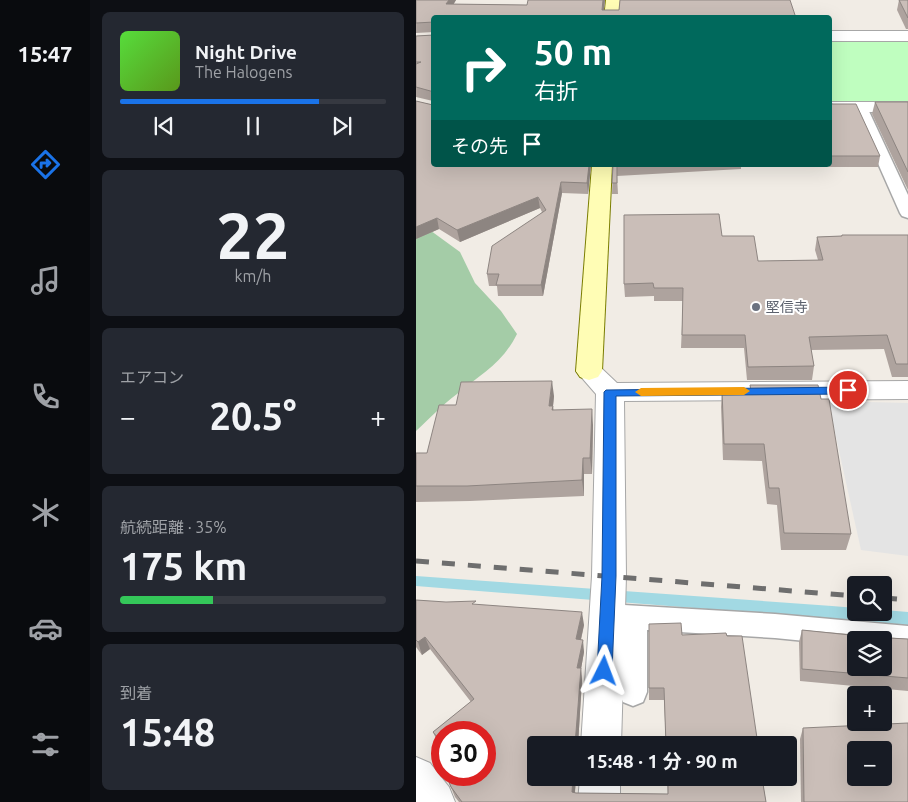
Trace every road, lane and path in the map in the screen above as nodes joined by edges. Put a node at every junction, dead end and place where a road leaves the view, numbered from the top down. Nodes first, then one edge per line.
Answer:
1 (614, 0) edge
2 (612, 15) edge
3 (832, 36) edge
4 (908, 36) edge
5 (832, 107) edge
6 (860, 107) junction
7 (908, 107) edge
8 (602, 167) edge
9 (889, 172) junction
10 (908, 172) edge
11 (908, 213) edge
12 (600, 382) junction
13 (908, 390) edge
14 (620, 617) junction
15 (908, 638) edge
16 (633, 692) dead end
17 (602, 736) edge
18 (416, 777) edge
19 (600, 786) edge
20 (434, 802) edge
21 (599, 802) edge

1 - 2 street
3 - 4 street
5 - 6 street
6 - 7 street
6 - 9 lane
8 - 12 street
9 - 10 lane
9 - 11 lane
12 - 13 street
12 - 14 street
14 - 15 lane
14 - 16 lane
14 - 17 street
18 - 20 street
19 - 21 street

